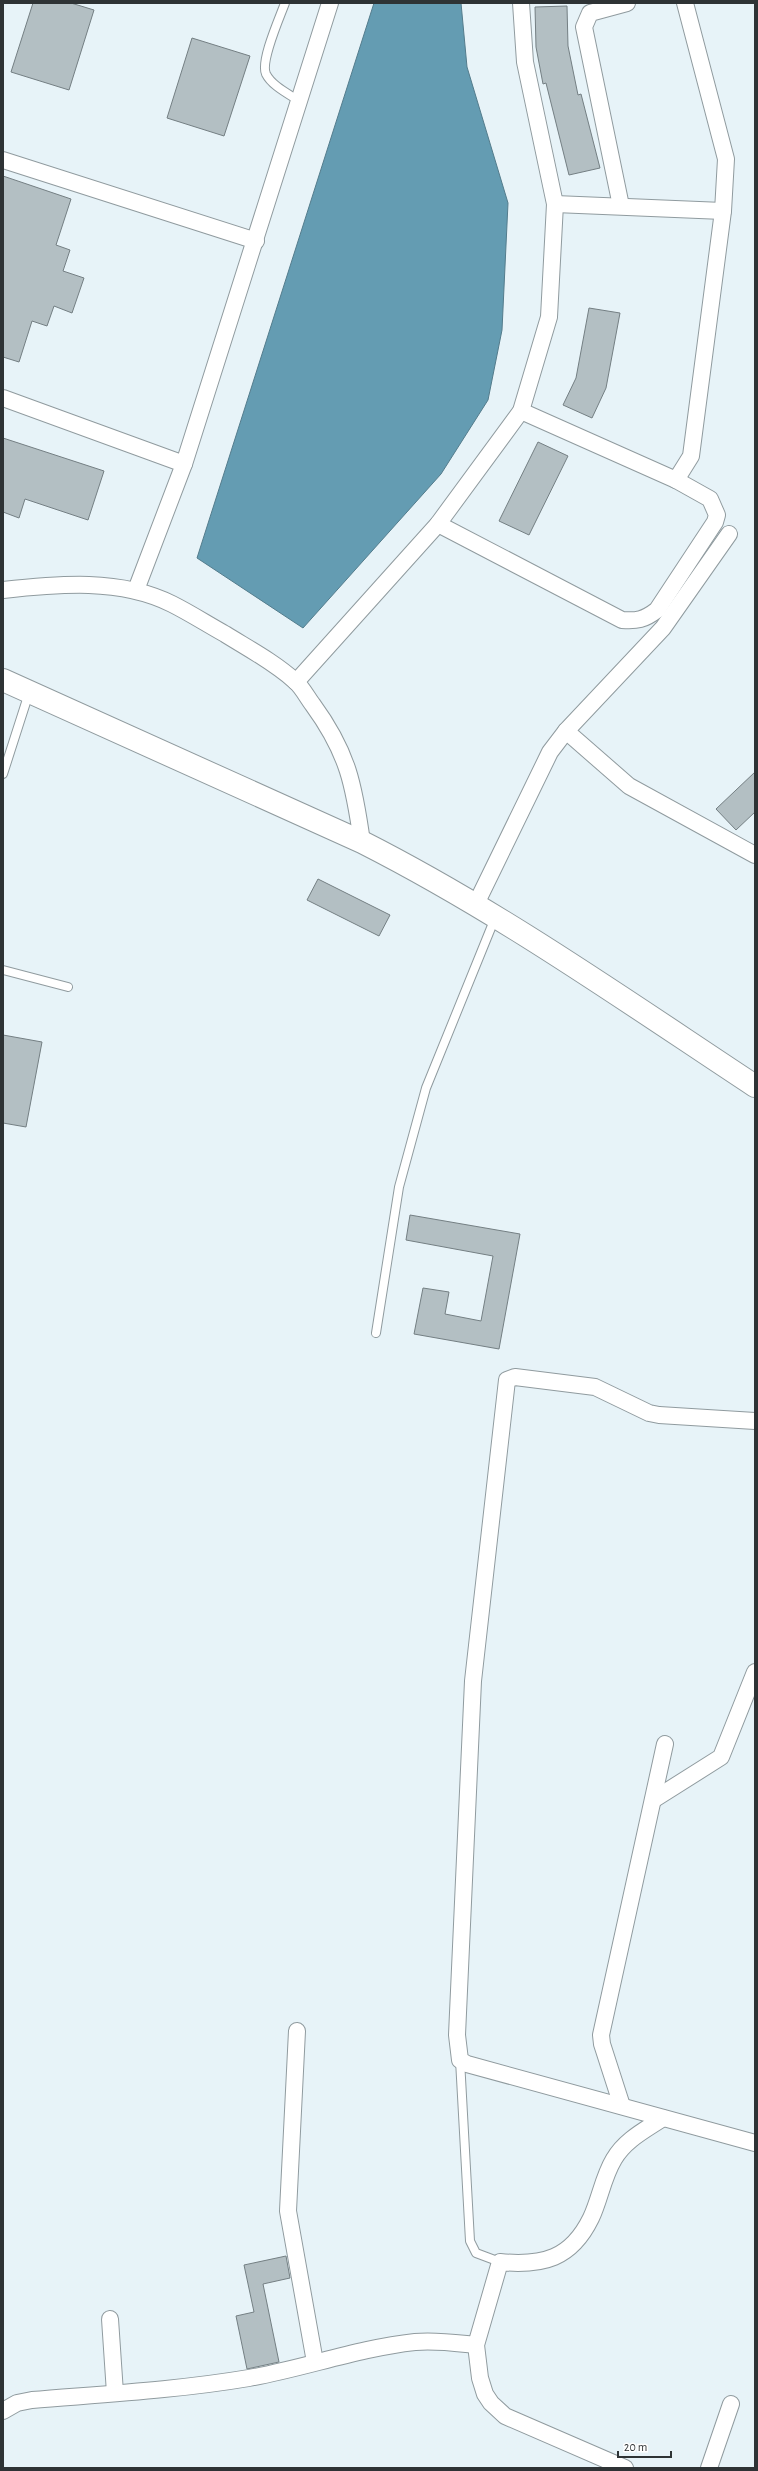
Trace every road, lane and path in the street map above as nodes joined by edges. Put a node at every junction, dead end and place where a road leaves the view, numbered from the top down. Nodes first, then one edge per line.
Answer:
1 (285, 3) edge
2 (330, 3) edge
3 (521, 3) edge
4 (627, 3) edge
5 (684, 3) edge
6 (299, 101) junction
7 (3, 160) edge
8 (555, 204) junction
9 (621, 206) junction
10 (723, 211) junction
11 (256, 241) junction
12 (3, 398) edge
13 (521, 411) junction
14 (184, 464) junction
15 (676, 480) junction
16 (438, 524) junction
17 (729, 534) dead end
18 (3, 590) edge
19 (136, 590) junction
20 (3, 680) edge
21 (296, 682) junction
22 (30, 693) junction
23 (566, 731) junction
24 (3, 774) edge
25 (362, 842) junction
26 (755, 855) edge
27 (476, 904) junction
28 (496, 916) junction
29 (3, 970) edge
30 (68, 987) dead end
31 (755, 1086) edge
32 (376, 1333) dead end
33 (755, 1421) edge
34 (755, 1672) edge
35 (665, 1744) dead end
36 (653, 1800) junction
37 (297, 2031) dead end
38 (460, 2060) junction
39 (622, 2106) junction
40 (663, 2118) junction
41 (755, 2143) edge
42 (500, 2262) junction
43 (110, 2319) dead end
44 (476, 2345) junction
45 (315, 2362) junction
46 (115, 2393) junction
47 (730, 2404) dead end
48 (3, 2411) edge
49 (625, 2468) edge
50 (709, 2468) edge

1 - 6 lane
2 - 6 street
3 - 8 street
4 - 9 street
5 - 10 street
6 - 11 street
7 - 11 street
8 - 9 street
8 - 13 street
9 - 10 street
10 - 15 street
11 - 14 street
12 - 14 street
13 - 15 street
13 - 16 street
14 - 19 street
15 - 16 street
16 - 21 street
17 - 23 street
18 - 19 street
19 - 21 street
20 - 22 street
21 - 25 street
22 - 24 lane
22 - 25 street
23 - 26 street
23 - 27 street
25 - 27 street
27 - 28 street
28 - 31 street
28 - 32 lane
29 - 30 lane
33 - 38 street
34 - 36 street
35 - 36 street
36 - 39 street
37 - 45 street
38 - 39 street
38 - 42 lane
39 - 40 street
40 - 41 street
40 - 42 street
42 - 44 street
43 - 46 street
44 - 45 street
44 - 49 street
45 - 46 street
46 - 48 street
47 - 50 street

